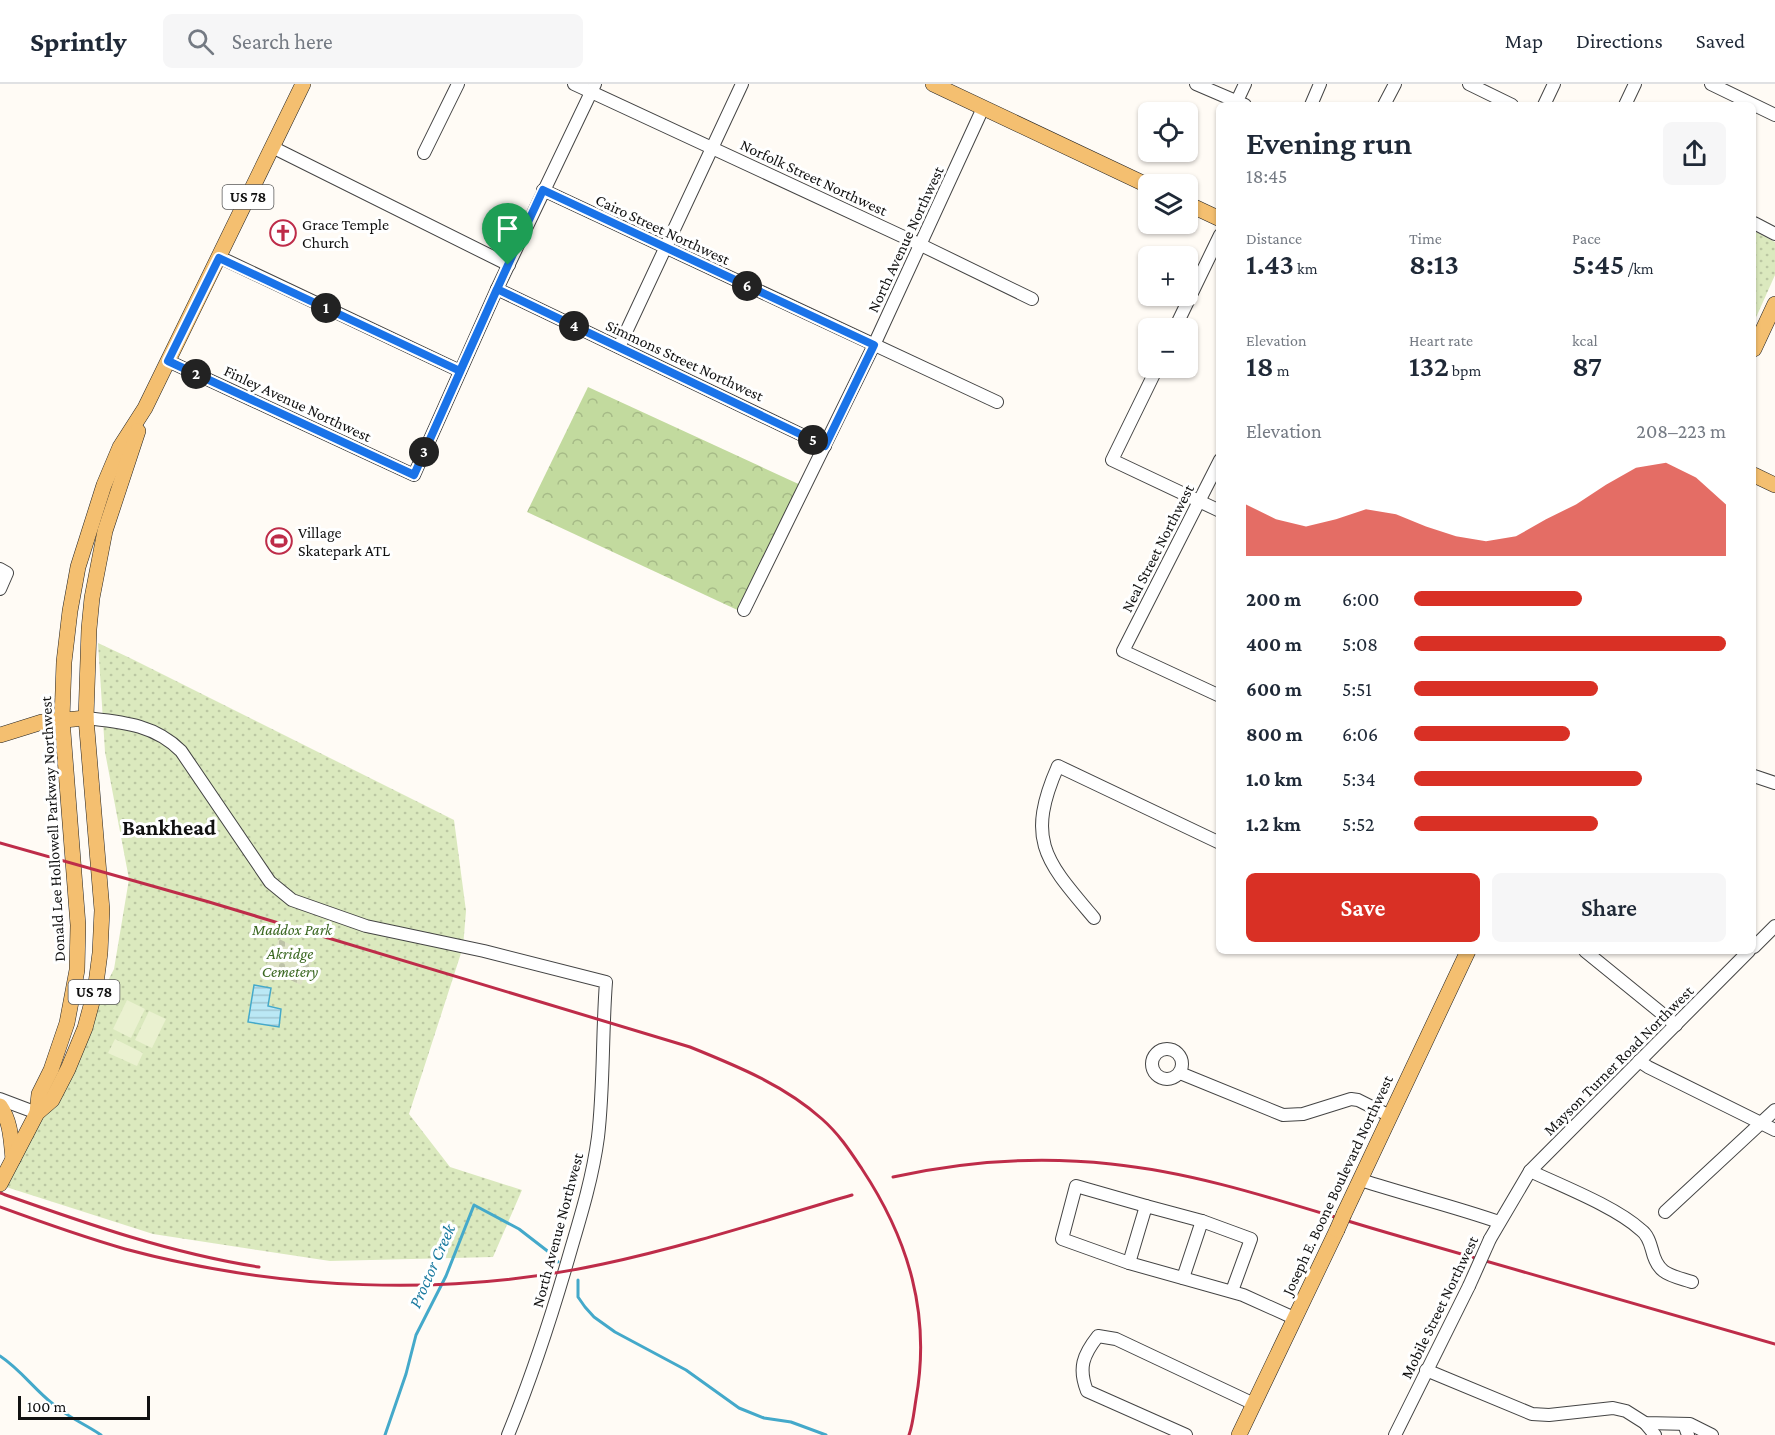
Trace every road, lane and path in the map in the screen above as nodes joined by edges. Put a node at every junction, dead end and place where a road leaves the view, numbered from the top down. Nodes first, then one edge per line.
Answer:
1 (303, 84) edge
2 (458, 84) edge
3 (574, 84) edge
4 (742, 84) edge
5 (933, 84) edge
6 (1196, 84) edge
7 (1245, 84) edge
8 (1320, 84) edge
9 (1395, 84) edge
10 (1468, 84) edge
11 (1554, 84) edge
12 (1635, 84) edge
13 (1711, 84) edge
14 (593, 88) edge
15 (1239, 102) edge
16 (1241, 102) edge
17 (1312, 102) edge
18 (1386, 102) edge
19 (1506, 102) edge
20 (1545, 102) edge
21 (1626, 102) edge
22 (1748, 102) edge
23 (1756, 106) edge
24 (983, 108) junction
25 (1775, 115) edge
26 (272, 147) junction
27 (712, 148) junction
28 (424, 153) dead end
29 (1138, 181) edge
30 (543, 190) junction
31 (1198, 209) edge
32 (1216, 217) edge
33 (1756, 224) edge
34 (1775, 234) edge
35 (1216, 243) edge
36 (921, 245) junction
37 (665, 249) junction
38 (219, 258) junction
39 (508, 265) junction
40 (497, 289) junction
41 (1032, 298) dead end
42 (1775, 304) edge
43 (1180, 318) edge
44 (874, 345) junction
45 (1756, 345) edge
46 (619, 347) junction
47 (168, 361) junction
48 (460, 371) junction
49 (1151, 378) edge
50 (997, 402) dead end
51 (145, 408) junction
52 (825, 446) junction
53 (1216, 468) edge
54 (1756, 476) edge
55 (1775, 485) edge
56 (1199, 501) junction
57 (1216, 509) edge
58 (0, 570) edge
59 (0, 589) edge
60 (744, 610) dead end
61 (1216, 694) edge
62 (86, 718) junction
63 (62, 719) junction
64 (0, 735) edge
65 (1756, 777) edge
66 (1775, 783) edge
67 (1216, 841) edge
68 (1094, 918) dead end
69 (1775, 926) edge
70 (1756, 945) edge
71 (1465, 954) edge
72 (1589, 954) edge
73 (1746, 954) edge
74 (1676, 1025) junction
75 (1640, 1061) junction
76 (1180, 1073) dead end
77 (0, 1100) edge
78 (0, 1106) edge
79 (1775, 1110) edge
80 (37, 1113) junction
81 (1390, 1116) junction
82 (1761, 1123) junction
83 (1775, 1130) edge
84 (13, 1159) junction
85 (1530, 1172) junction
86 (1361, 1180) junction
87 (0, 1184) edge
88 (1515, 1195) joint
89 (1146, 1206) junction
90 (1665, 1212) dead end
91 (1202, 1221) junction
92 (1499, 1222) junction
93 (1129, 1263) junction
94 (1184, 1278) junction
95 (1692, 1282) dead end
96 (1232, 1291) junction
97 (1294, 1318) junction
98 (1426, 1370) junction
99 (1254, 1404) junction
100 (1645, 1422) junction
101 (1686, 1429) edge
102 (507, 1435) edge
103 (1186, 1435) edge
104 (1239, 1435) edge
105 (1395, 1435) edge
106 (1655, 1435) edge
107 (1712, 1435) edge

1 - 26 main road, Donald Lee Hollowell Parkway Northwest / US 78
2 - 28 street
3 - 14 street, Norfolk Street Northwest
4 - 27 street
5 - 24 main road
6 - 15 street
7 - 16 street
8 - 17 street
9 - 18 street
10 - 19 street
11 - 20 street
12 - 21 street
13 - 22 street
14 - 27 street, Norfolk Street Northwest
14 - 30 street
23 - 25 street
24 - 29 main road
24 - 36 street, North Avenue Northwest
26 - 38 main road, Donald Lee Hollowell Parkway Northwest / US 78
26 - 39 street
27 - 36 street, Norfolk Street Northwest
27 - 37 street
30 - 37 street, Cairo Street Northwest
30 - 39 street
31 - 32 main road
33 - 34 street
35 - 43 street
36 - 41 street, Norfolk Street Northwest
36 - 44 street, North Avenue Northwest
37 - 44 street, Cairo Street Northwest
37 - 46 street
38 - 47 main road, Donald Lee Hollowell Parkway Northwest / US 78
38 - 48 street
39 - 40 street
40 - 46 street, Simmons Street Northwest
40 - 48 street
42 - 45 main road
44 - 50 street, Cairo Street Northwest
44 - 52 street, North Avenue Northwest
46 - 52 street, Simmons Street Northwest
47 - 48 street, Finley Avenue Northwest
47 - 51 main road, Donald Lee Hollowell Parkway Northwest / US 78
49 - 56 street
51 - 62 main road, Donald Lee Hollowell Parkway Northwest / US 78
51 - 63 main road, Donald Lee Hollowell Parkway Northwest / US 78
52 - 60 street, North Avenue Northwest
53 - 56 street, Neal Street Northwest
54 - 55 main road
56 - 57 street
56 - 61 street, Neal Street Northwest
58 - 59 street
62 - 63 main road
62 - 80 main road, Donald Lee Hollowell Parkway Northwest / US 78
62 - 102 street, North Avenue Northwest
63 - 64 main road
63 - 80 main road, Donald Lee Hollowell Parkway Northwest / US 78
65 - 66 street
67 - 68 street
69 - 70 street
71 - 81 main road, Joseph E. Boone Boulevard Northwest
72 - 74 street
73 - 74 street, Mayson Turner Road Northwest
74 - 75 street, Mayson Turner Road Northwest
75 - 82 street
75 - 85 street, Mayson Turner Road Northwest
76 - 81 street
77 - 80 street
78 - 84 main road
79 - 82 street
80 - 84 main road, Donald Lee Hollowell Parkway Northwest / US 78
81 - 86 main road, Joseph E. Boone Boulevard Northwest
82 - 83 street
82 - 90 street
84 - 87 main road, Donald Lee Hollowell Parkway Northwest / US 78
85 - 88 street, Mayson Turner Road Northwest
85 - 95 street
86 - 92 street
86 - 97 main road, Joseph E. Boone Boulevard Northwest, bridge
88 - 92 street, Mobile Street Northwest
89 - 91 street
89 - 93 street
89 - 93 street
91 - 94 street
91 - 96 street
92 - 98 street, Mobile Street Northwest, bridge
93 - 94 street
94 - 96 street
96 - 97 street
97 - 99 main road, Joseph E. Boone Boulevard Northwest
98 - 100 street
98 - 105 street, Mobile Street Northwest
99 - 103 street
99 - 104 main road, Joseph E. Boone Boulevard Northwest
100 - 101 street
100 - 106 street
101 - 107 street

